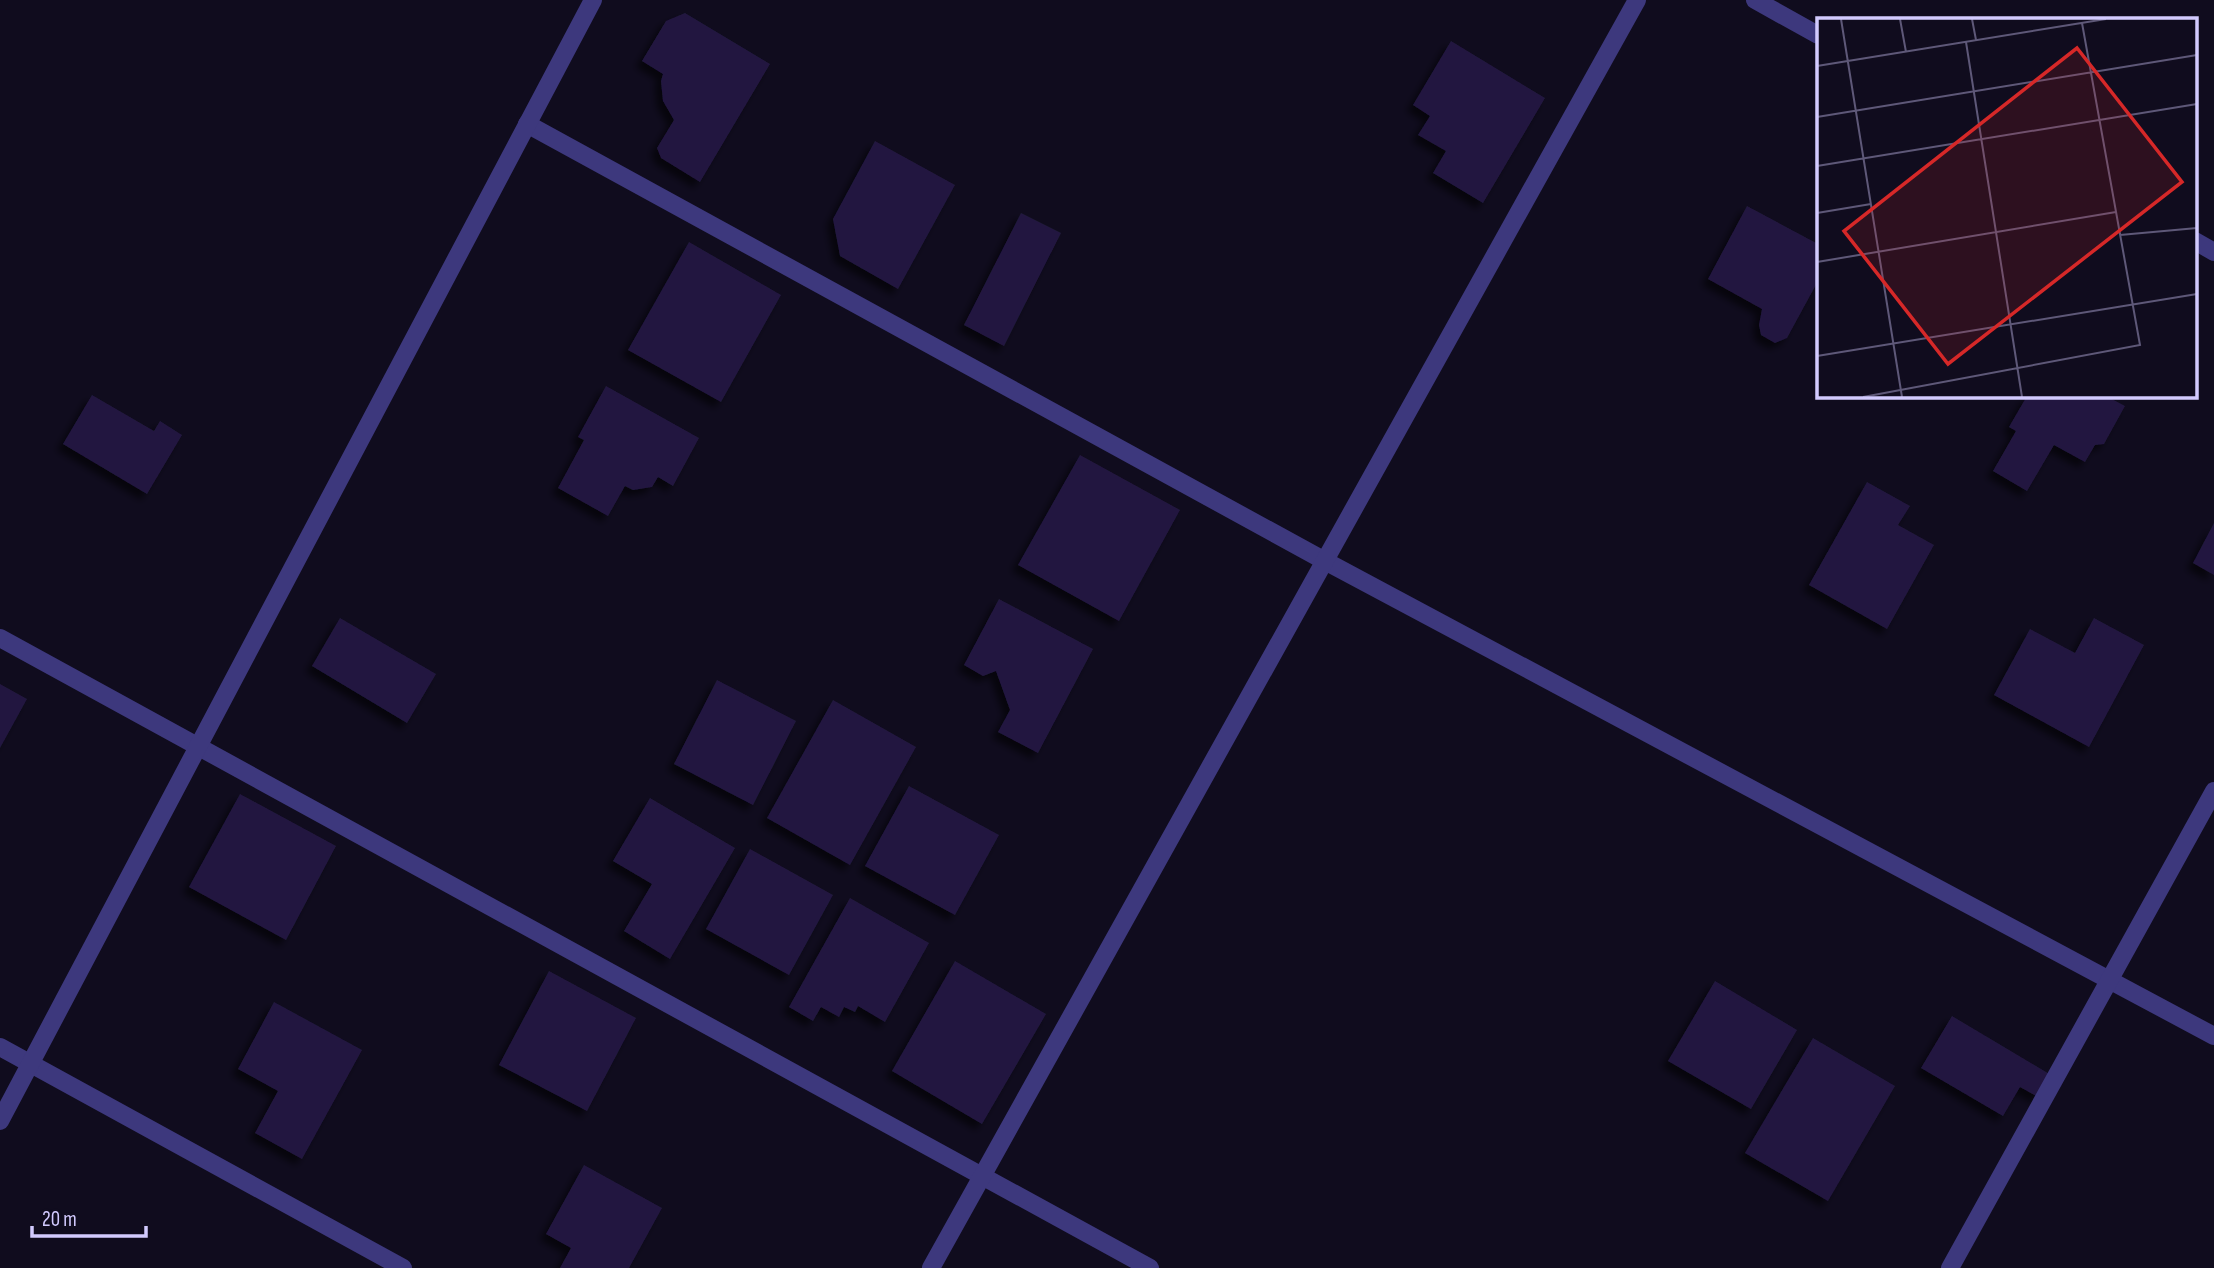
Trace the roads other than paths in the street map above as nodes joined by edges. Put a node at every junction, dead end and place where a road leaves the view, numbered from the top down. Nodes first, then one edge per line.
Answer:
1 (593, 0) edge
2 (1637, 0) edge
3 (1755, 0) edge
4 (1817, 34) edge
5 (527, 124) junction
6 (2196, 242) edge
7 (2214, 252) edge
8 (1325, 561) junction
9 (0, 638) edge
10 (198, 747) junction
11 (2214, 791) edge
12 (2108, 980) junction
13 (2214, 1036) edge
14 (0, 1047) edge
15 (30, 1064) junction
16 (0, 1121) edge
17 (982, 1176) junction
18 (403, 1268) edge
19 (931, 1268) edge
20 (1150, 1268) edge
21 (1950, 1268) edge

1 - 5 street
2 - 8 street
3 - 4 street
5 - 8 street
5 - 10 street
6 - 7 street
8 - 12 street
8 - 17 street
9 - 10 street
10 - 15 street
10 - 17 street
11 - 12 street
12 - 13 street
12 - 21 street
14 - 15 street
15 - 16 street
15 - 18 street
17 - 19 street
17 - 20 street

